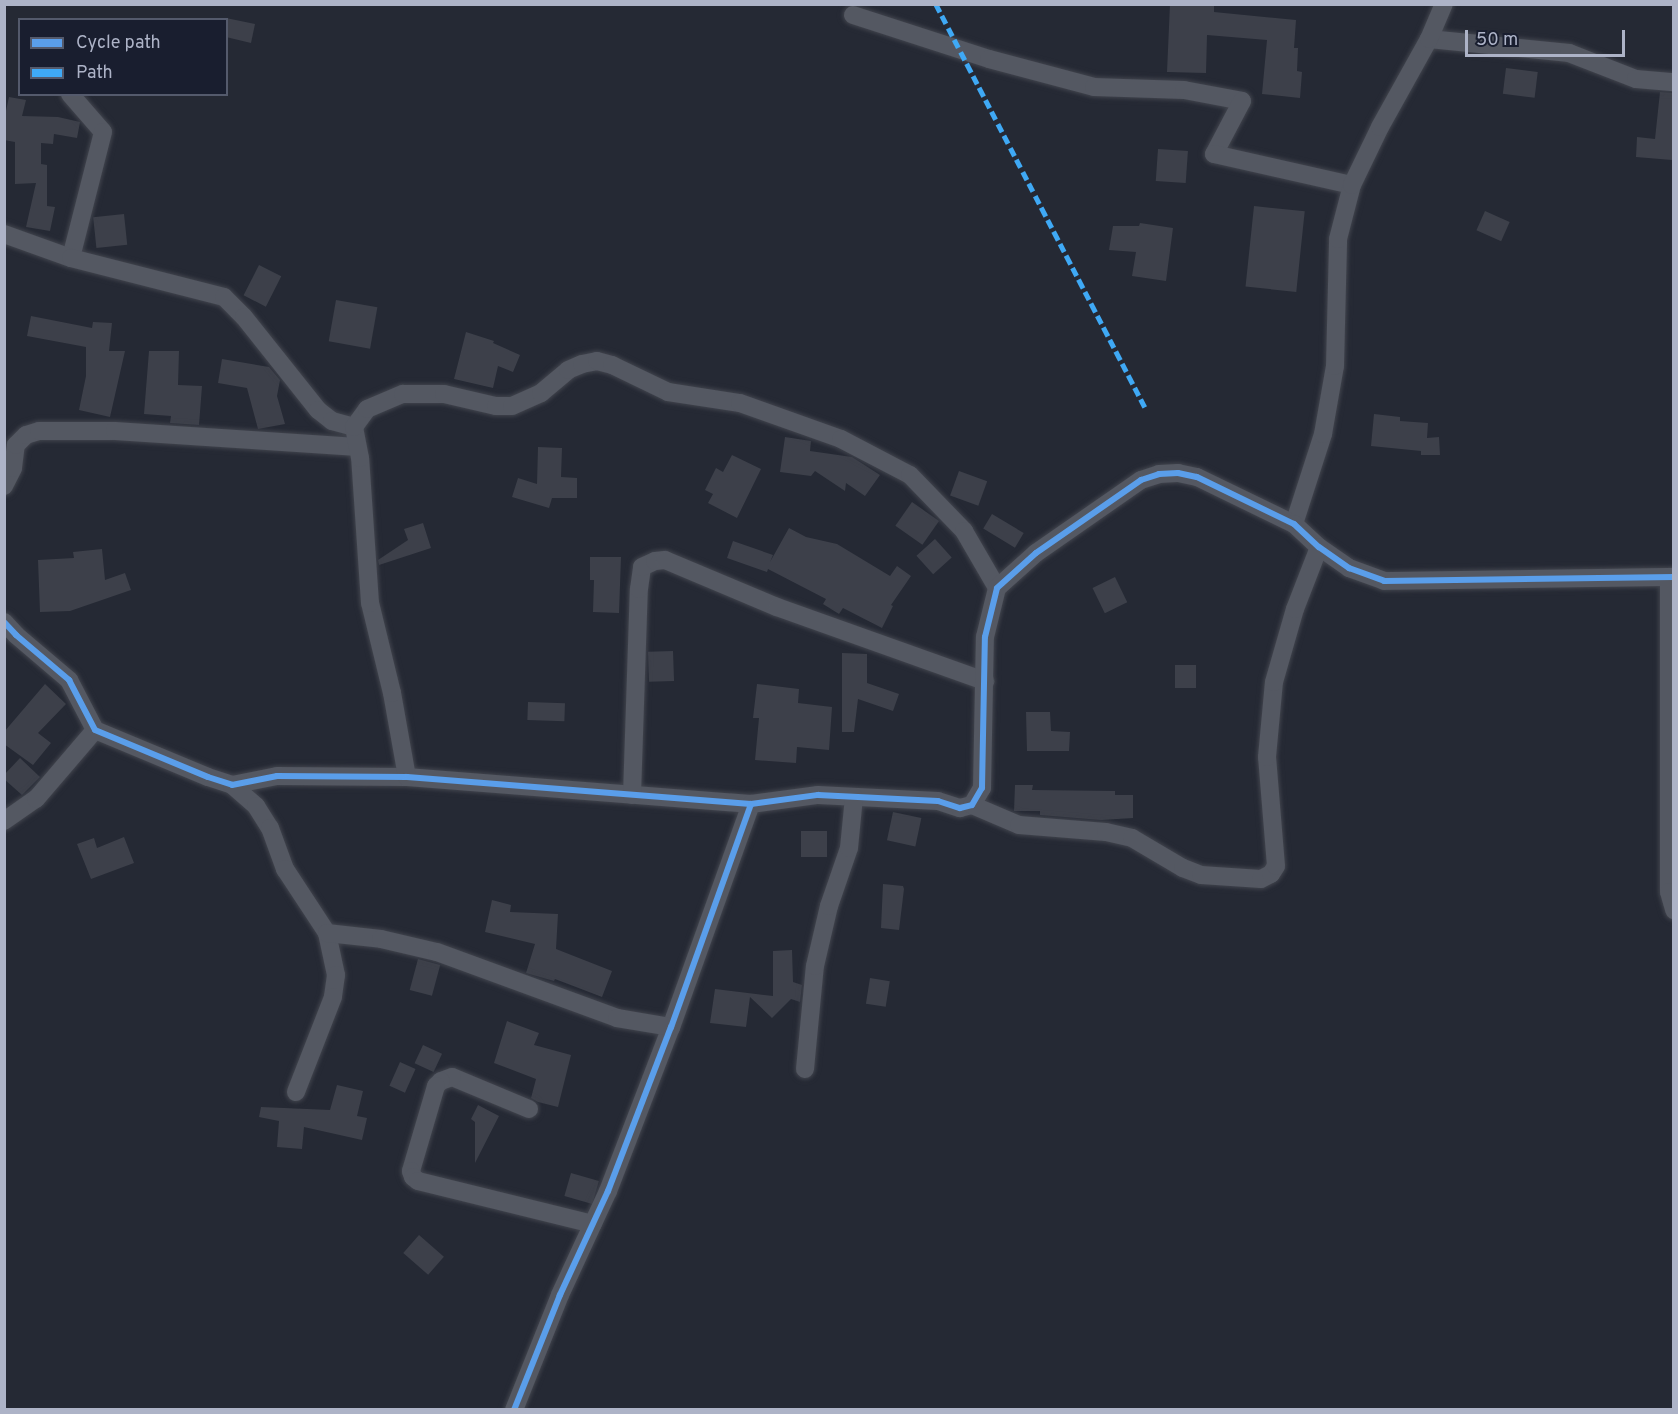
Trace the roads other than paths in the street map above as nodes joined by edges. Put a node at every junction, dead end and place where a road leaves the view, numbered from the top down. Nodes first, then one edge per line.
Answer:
1 (1444, 4) edge
2 (853, 15) dead end
3 (1429, 39) junction
4 (1674, 82) edge
5 (72, 96) edge
6 (1352, 185) junction
7 (4, 234) edge
8 (71, 258) junction
9 (354, 428) junction
10 (357, 447) junction
11 (4, 486) edge
12 (1294, 524) junction
13 (1319, 548) junction
14 (1672, 577) edge
15 (998, 588) junction
16 (4, 622) edge
17 (985, 681) junction
18 (95, 730) junction
19 (407, 777) junction
20 (232, 785) junction
21 (632, 795) junction
22 (854, 797) junction
23 (751, 804) junction
24 (972, 805) junction
25 (4, 820) edge
26 (1674, 910) edge
27 (327, 933) junction
28 (672, 1027) junction
29 (805, 1069) dead end
30 (296, 1092) dead end
31 (528, 1109) dead end
32 (593, 1224) junction
33 (514, 1410) edge

1 - 3 street
2 - 6 street
3 - 4 street
3 - 6 street
5 - 8 street
6 - 12 street
7 - 8 street
8 - 9 street
9 - 10 street
9 - 15 street
10 - 11 street
10 - 19 street
12 - 13 street
12 - 15 street
13 - 14 street
13 - 24 street
14 - 26 street
15 - 17 street
16 - 18 street
17 - 21 street
17 - 24 street
18 - 20 street
18 - 25 street
19 - 20 street
19 - 21 street
20 - 27 street
21 - 23 street
22 - 23 street
22 - 24 street
22 - 29 street
23 - 28 street
27 - 28 street
27 - 30 street
28 - 32 street
31 - 32 street
32 - 33 street

